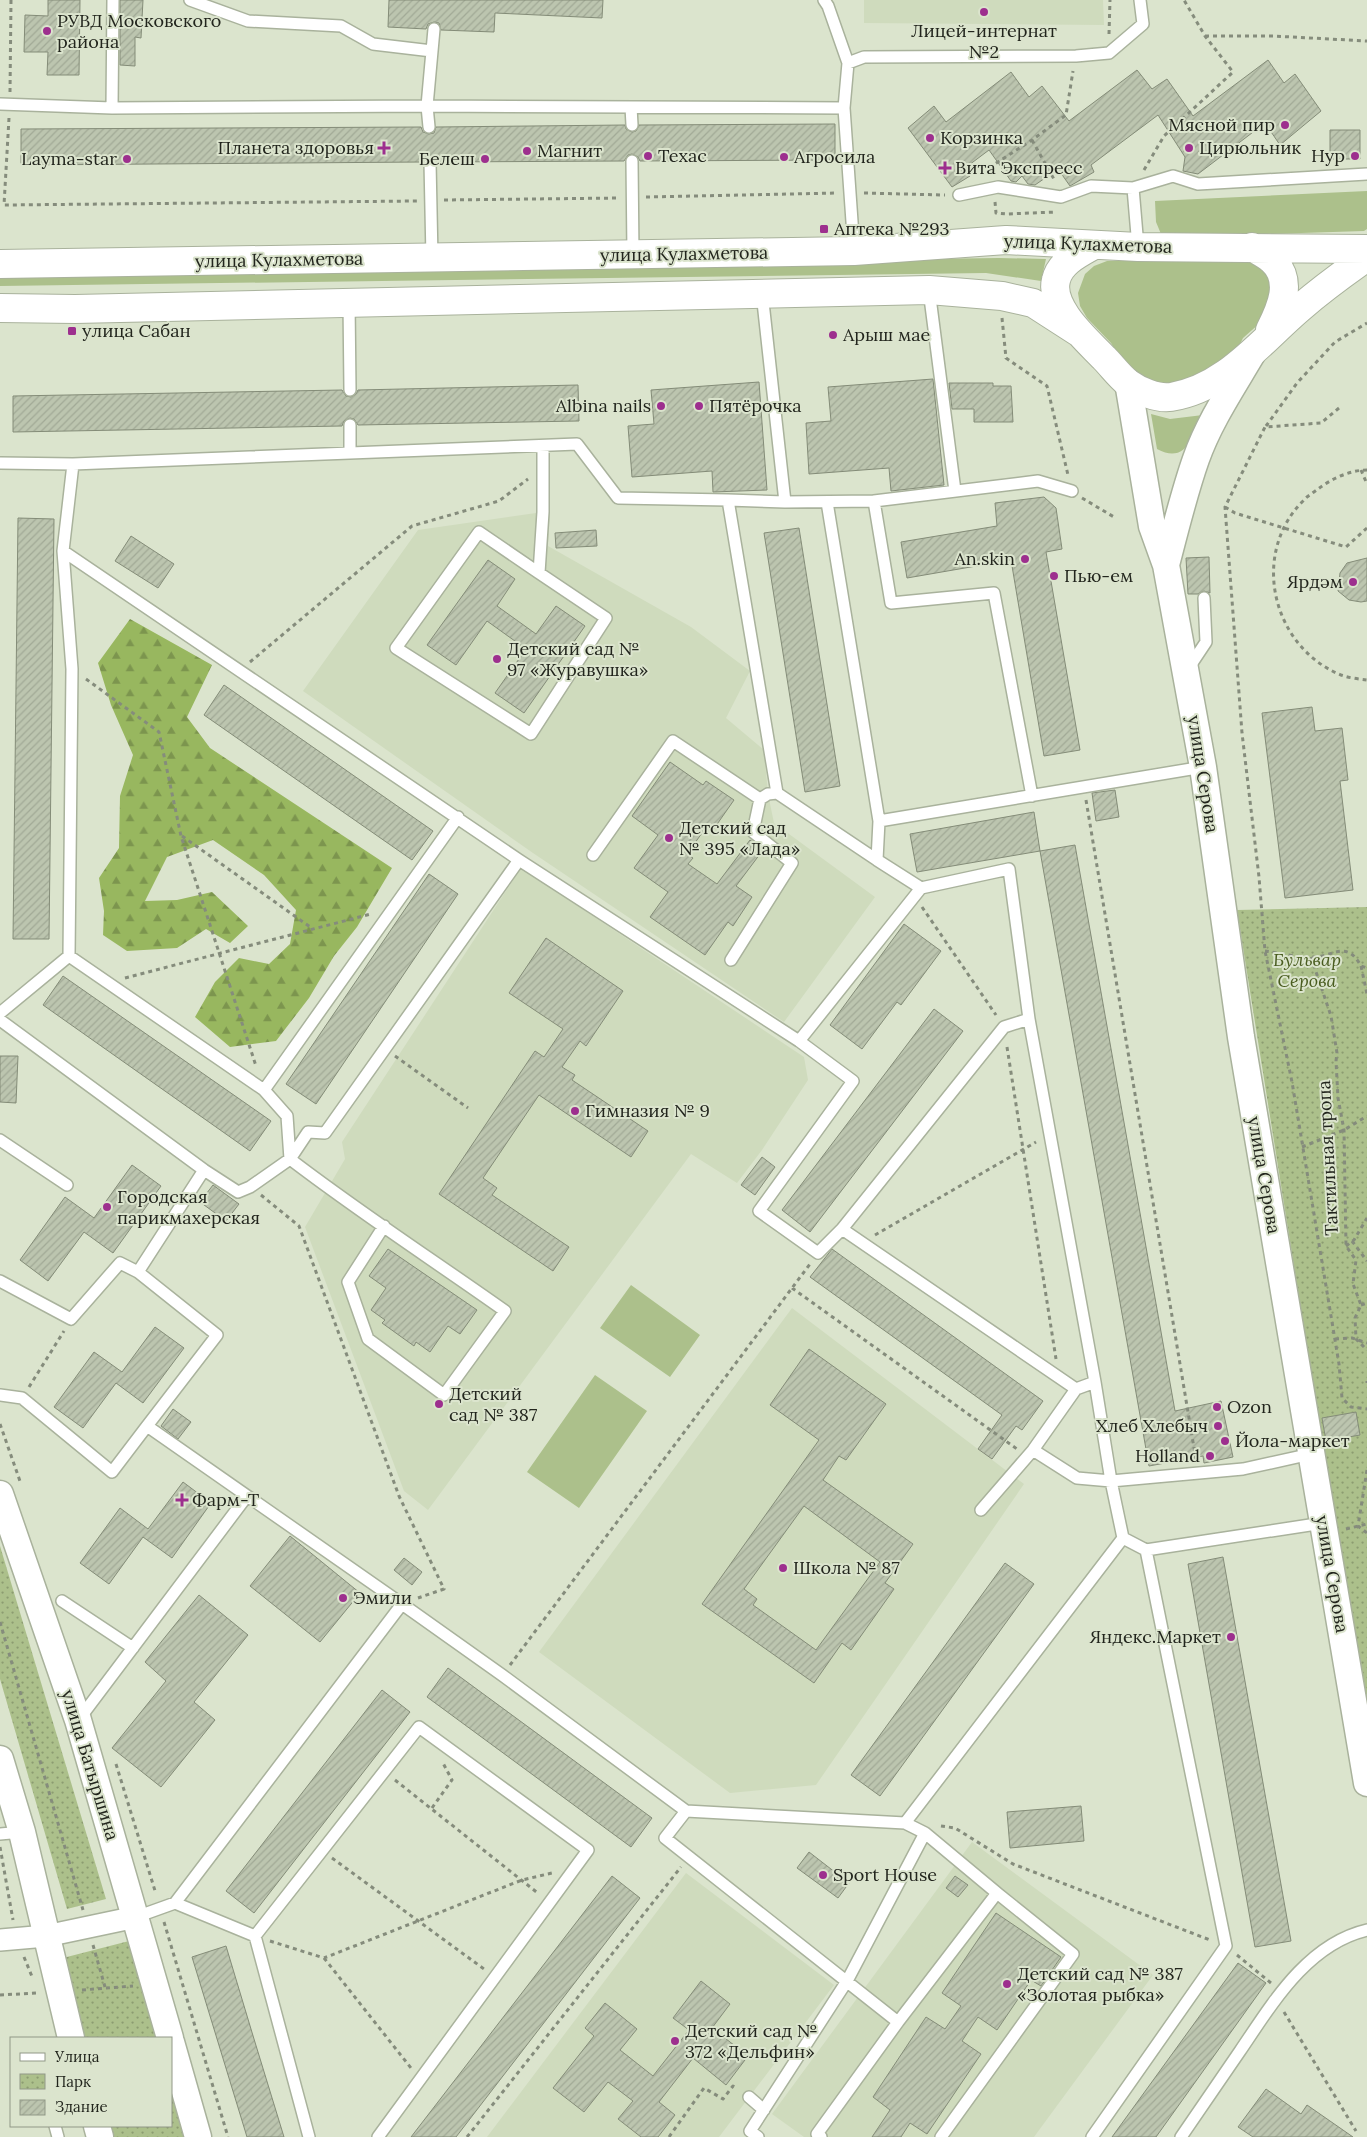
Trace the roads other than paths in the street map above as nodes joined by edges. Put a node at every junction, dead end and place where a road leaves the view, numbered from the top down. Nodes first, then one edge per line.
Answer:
1 (113, 0) edge
2 (190, 0) edge
3 (824, 0) edge
4 (1140, 0) edge
5 (434, 29) dead end
6 (432, 51) junction
7 (848, 63) junction
8 (0, 104) edge
9 (428, 106) junction
10 (632, 107) junction
11 (112, 108) junction
12 (844, 108) junction
13 (632, 125) dead end
14 (429, 127) dead end
15 (632, 161) dead end
16 (430, 162) dead end
17 (1367, 174) edge
18 (1133, 188) junction
19 (960, 195) road end
20 (1094, 245) junction
21 (1138, 247) junction
22 (1252, 247) junction
23 (1367, 249) edge
24 (854, 252) junction
25 (633, 255) junction
26 (1367, 257) edge
27 (432, 258) junction
28 (0, 264) edge
29 (929, 290) junction
30 (762, 293) junction
31 (349, 302) junction
32 (0, 308) edge
33 (1078, 332) junction
34 (1259, 346) junction
35 (1128, 382) junction
36 (350, 390) dead end
37 (350, 426) dead end
38 (543, 446) junction
39 (350, 453) junction
40 (0, 463) edge
41 (72, 464) junction
42 (955, 491) junction
43 (1072, 491) road end
44 (728, 500) junction
45 (874, 501) junction
46 (784, 502) junction
47 (827, 502) junction
48 (63, 551) junction
49 (1166, 565) junction
50 (539, 573) junction
51 (1204, 598) dead end
52 (1186, 672) junction
53 (1204, 767) junction
54 (777, 794) junction
55 (1032, 796) junction
56 (760, 799) junction
57 (458, 817) junction
58 (878, 821) junction
59 (593, 854) dead end
60 (519, 860) junction
61 (878, 860) junction
62 (918, 892) junction
63 (69, 956) junction
64 (731, 960) dead end
65 (0, 1012) edge
66 (1029, 1019) junction
67 (0, 1020) edge
68 (799, 1041) junction
69 (264, 1090) junction
70 (0, 1140) edge
71 (290, 1159) junction
72 (204, 1170) junction
73 (66, 1185) dead end
74 (384, 1226) junction
75 (842, 1229) junction
76 (138, 1272) junction
77 (0, 1281) edge
78 (1095, 1382) junction
79 (1076, 1389) junction
80 (0, 1395) edge
81 (147, 1426) junction
82 (1030, 1454) junction
83 (1311, 1454) junction
84 (1111, 1481) junction
85 (0, 1494) edge
86 (247, 1496) junction
87 (981, 1510) dead end
88 (1333, 1526) junction
89 (1123, 1538) junction
90 (1146, 1550) junction
91 (62, 1601) dead end
92 (402, 1604) junction
93 (132, 1648) junction
94 (78, 1720) junction
95 (0, 1759) edge
96 (1367, 1784) edge
97 (686, 1810) junction
98 (905, 1823) junction
99 (11, 1833) edge
100 (925, 1834) junction
101 (997, 1893) junction
102 (175, 1903) junction
103 (136, 1916) junction
104 (1367, 1930) edge
105 (46, 1936) junction
106 (255, 1936) junction
107 (0, 1940) edge
108 (847, 1981) junction
109 (898, 2022) junction
110 (71, 2037) edge
111 (170, 2037) edge
112 (172, 2044) edge
113 (749, 2097) road end
114 (764, 2110) junction
115 (198, 2137) edge
116 (309, 2137) edge
117 (378, 2137) edge
118 (758, 2137) edge
119 (821, 2137) edge
120 (941, 2137) edge
121 (1092, 2137) edge
122 (1181, 2137) edge

1 - 11 lane
2 - 6 lane
3 - 7 lane
4 - 7 lane
5 - 6 lane
6 - 9 lane
7 - 12 lane
8 - 11 lane
9 - 10 lane
9 - 11 lane
9 - 14 lane
10 - 12 lane
10 - 13 lane
12 - 24 lane
15 - 25 lane
16 - 27 lane
17 - 18 lane
18 - 19 lane
18 - 21 lane
20 - 21 main road, улица Кулахметова
20 - 24 main road, улица Кулахметова
20 - 33 main road
21 - 22 main road, улица Кулахметова
22 - 23 main road, улица Кулахметова
22 - 34 main road
24 - 25 main road, улица Кулахметова
25 - 27 main road, улица Кулахметова
26 - 34 main road
27 - 28 main road, улица Кулахметова
29 - 30 main road
29 - 33 main road
29 - 42 lane
30 - 31 main road
30 - 46 lane
31 - 32 main road
31 - 36 lane
33 - 35 main road
34 - 35 main road
34 - 49 street, улица Серова
35 - 49 street, улица Серова
37 - 39 lane
38 - 39 lane
38 - 44 lane
38 - 50 lane
39 - 41 lane
40 - 41 lane
41 - 48 lane
42 - 43 lane
42 - 45 lane
44 - 46 lane
44 - 54 lane
45 - 47 lane
45 - 55 lane
46 - 47 lane
47 - 58 lane
48 - 57 lane
48 - 63 lane
49 - 52 street, улица Серова
50 - 50 lane
51 - 52 lane
52 - 53 street, улица Серова
53 - 55 lane
53 - 83 street, улица Серова
54 - 56 lane
54 - 61 lane
55 - 58 lane
56 - 59 lane
56 - 64 lane
57 - 60 lane
57 - 69 lane
58 - 61 lane
60 - 68 lane
60 - 71 lane
61 - 62 lane
62 - 66 lane
62 - 68 lane
63 - 65 lane
63 - 69 lane
66 - 75 lane
66 - 78 lane
67 - 72 lane
68 - 75 lane
69 - 71 lane
70 - 73 lane
71 - 72 lane
71 - 74 lane
72 - 76 lane
74 - 74 lane
75 - 79 lane
76 - 77 lane
76 - 81 lane
78 - 79 lane
78 - 84 lane
79 - 82 lane
80 - 81 lane
81 - 86 lane
82 - 84 lane
82 - 87 lane
83 - 84 lane
83 - 88 street, улица Серова
84 - 89 lane
85 - 94 street, улица Батыршина
86 - 92 lane
86 - 93 lane
88 - 90 lane
88 - 96 street, улица Серова
89 - 90 lane
89 - 98 lane
90 - 121 lane
91 - 93 lane
92 - 97 lane
92 - 102 lane
93 - 94 lane
94 - 103 street, улица Батыршина
95 - 99 street
97 - 98 lane
97 - 108 lane
98 - 100 lane
99 - 105 street
100 - 101 lane
100 - 108 lane
101 - 109 lane
101 - 120 lane
102 - 103 lane
102 - 106 lane
103 - 105 street
103 - 111 street, улица Батыршина
104 - 122 lane
105 - 107 street
105 - 110 street
106 - 116 lane
106 - 117 lane
108 - 109 lane
108 - 114 lane
109 - 119 lane
112 - 115 street, улица Батыршина
113 - 114 lane
114 - 118 lane

